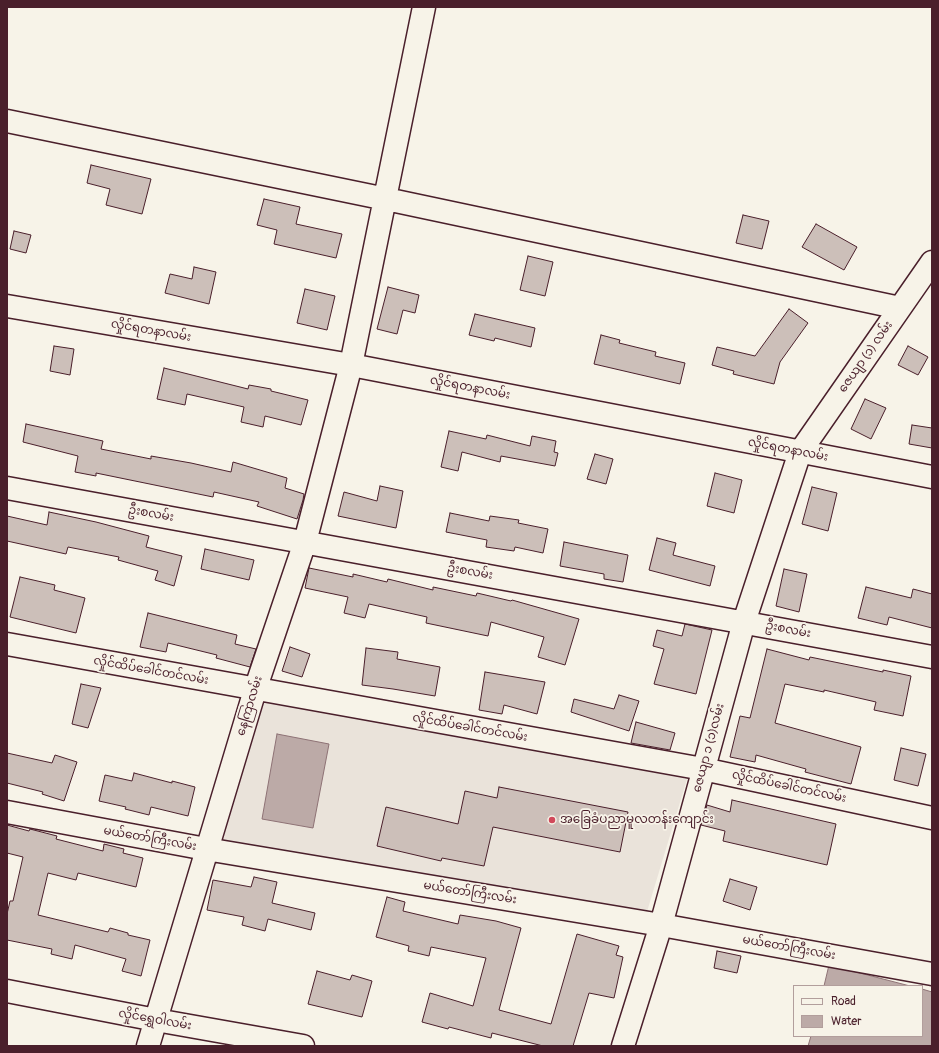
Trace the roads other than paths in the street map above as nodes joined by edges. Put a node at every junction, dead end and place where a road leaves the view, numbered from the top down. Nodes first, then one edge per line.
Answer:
1 (424, 7) edge
2 (7, 121) edge
3 (386, 199) junction
4 (932, 262) edge
5 (7, 306) edge
6 (900, 308) junction
7 (351, 365) junction
8 (800, 452) junction
9 (932, 477) edge
10 (7, 488) edge
11 (305, 542) junction
12 (744, 622) junction
13 (7, 644) edge
14 (932, 657) edge
15 (255, 690) junction
16 (703, 769) junction
17 (7, 812) edge
18 (932, 818) edge
19 (206, 849) junction
20 (662, 925) junction
21 (932, 974) edge
22 (7, 991) edge
23 (156, 1020) junction
24 (148, 1046) edge
25 (303, 1046) edge
26 (623, 1046) edge

1 - 3 street, နေကြာလမ်း
2 - 3 street
3 - 6 street
3 - 7 street, နေကြာလမ်း
4 - 6 street, ဇေယျာ (၁) လမ်း
5 - 7 street, လှိုင်ရတနာလမ်း
6 - 8 street, ဇေယျာ (၁) လမ်း
7 - 8 street, လှိုင်ရတနာလမ်း
7 - 11 street, နေကြာလမ်း
8 - 9 street, လှိုင်ရတနာလမ်း
8 - 12 street, ဇေယျာ ၁ (၁)လမ်း
10 - 11 street, ဦးစလမ်း
11 - 12 street, ဦးစလမ်း
11 - 15 street, နေကြာလမ်း
12 - 14 street, ဦးစလမ်း
12 - 16 street, ဇေယျာ ၁ (၁)လမ်း
13 - 15 street, လှိုင်ထိပ်ခေါင်တင်လမ်း
15 - 16 street, လှိုင်ထိပ်ခေါင်တင်လမ်း
15 - 19 street, နေကြာလမ်း
16 - 18 street, လှိုင်ထိပ်ခေါင်တင်လမ်း
16 - 20 street, ဇေယျာ ၁ (၁)လမ်း
17 - 19 street, မယ်တော်ကြီးလမ်း
19 - 20 street, မယ်တော်ကြီးလမ်း
19 - 23 street, နေကြာလမ်း
20 - 21 street, မယ်တော်ကြီးလမ်း
20 - 26 street, ဇေယျာ ၁ (၁)လမ်း
22 - 23 street, လှိုင်ရွှေဝါလမ်း
23 - 24 street, နေကြာလမ်း
23 - 25 street, လှိုင်ရွှေဝါလမ်း

